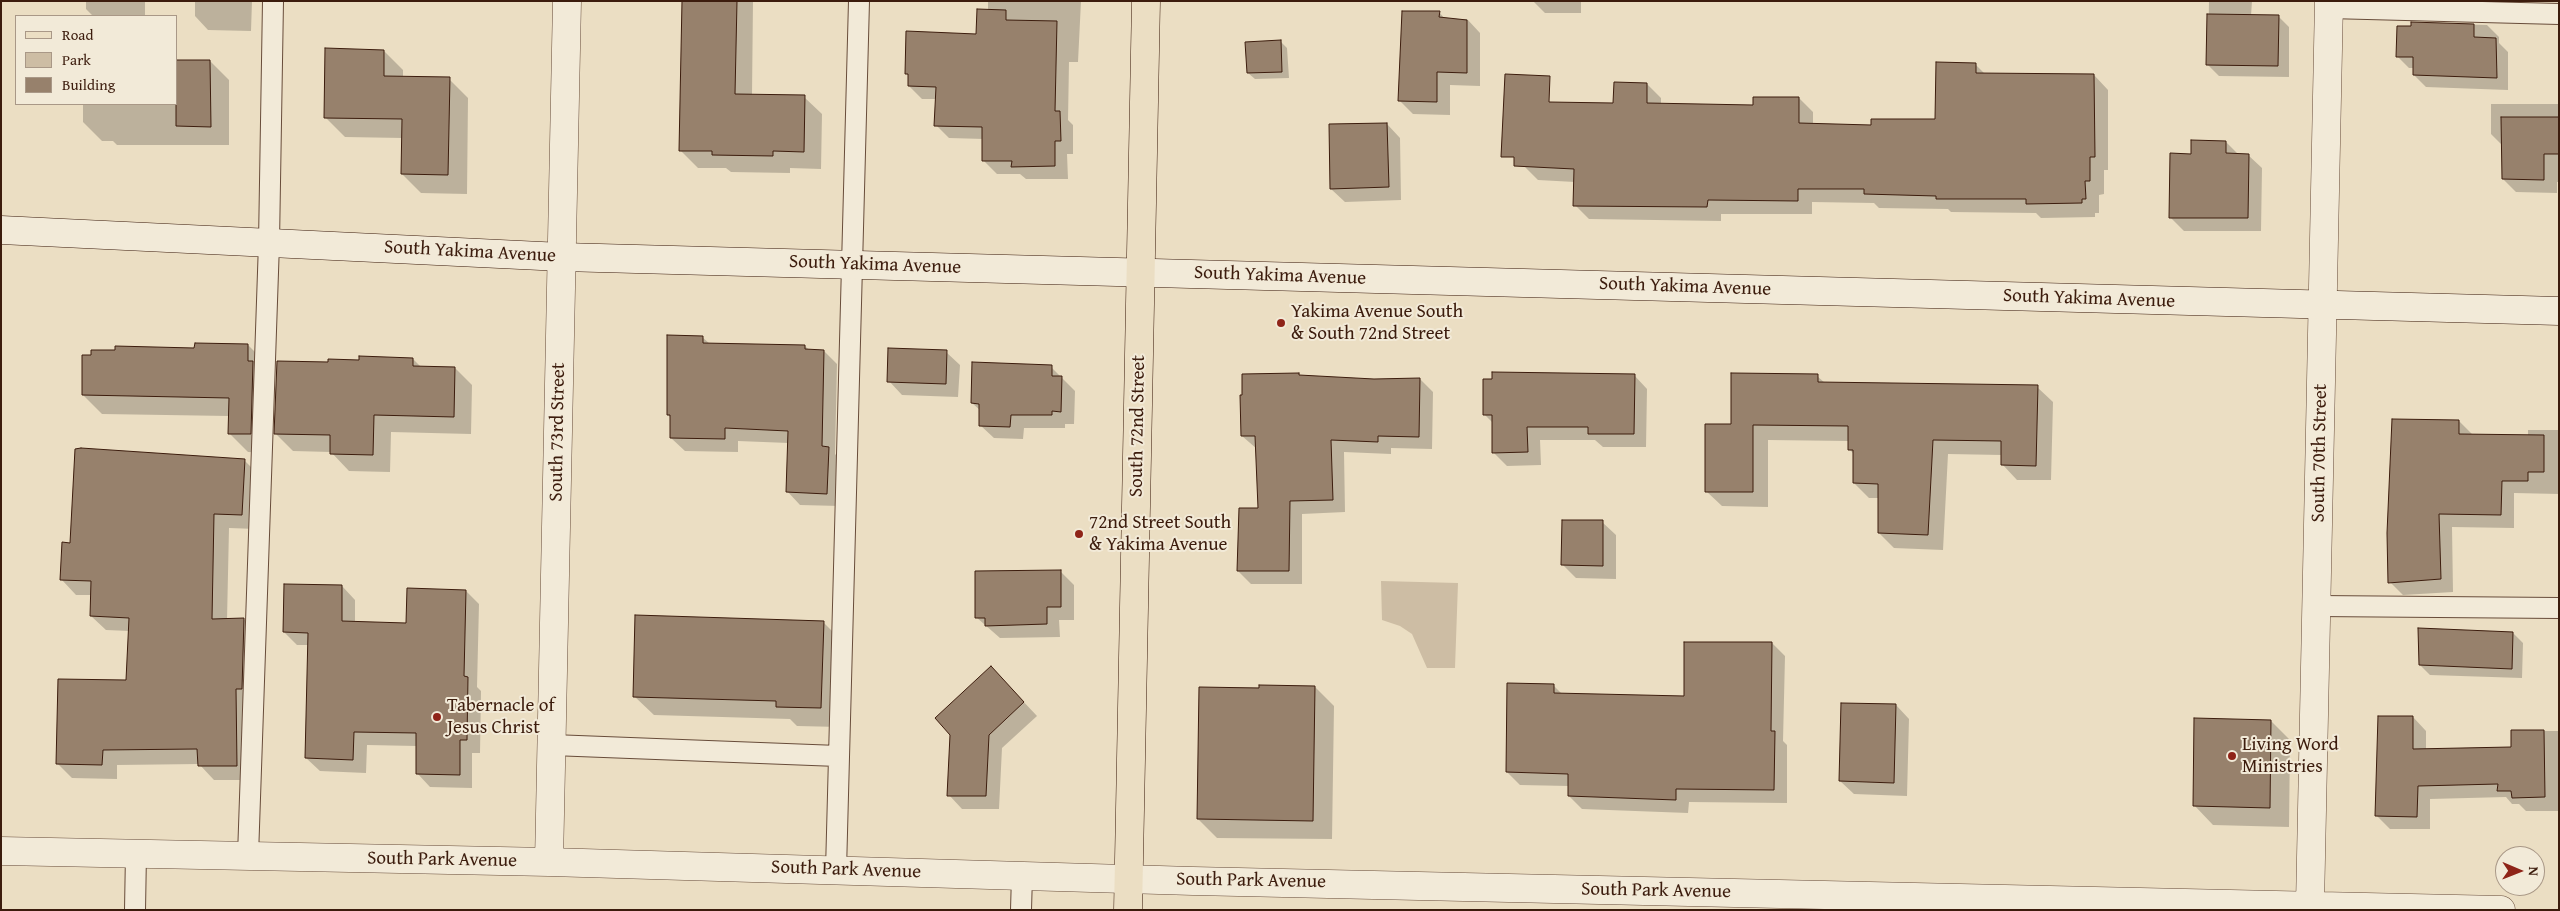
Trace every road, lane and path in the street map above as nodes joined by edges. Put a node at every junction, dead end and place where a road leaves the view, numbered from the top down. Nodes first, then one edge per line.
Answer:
1 (273, 1) edge
2 (567, 1) edge
3 (859, 1) edge
4 (1146, 1) edge
5 (2329, 4) edge
6 (2559, 14) edge
7 (1, 230) edge
8 (269, 243) junction
9 (562, 257) junction
10 (852, 264) junction
11 (1141, 273) junction
12 (2323, 305) junction
13 (2559, 311) edge
14 (2317, 606) junction
15 (2559, 608) edge
16 (552, 745) junction
17 (838, 756) junction
18 (1, 851) edge
19 (136, 854) junction
20 (248, 856) junction
21 (549, 862) junction
22 (836, 870) junction
23 (1022, 875) junction
24 (1128, 878) junction
25 (1750, 901) edge
26 (1955, 903) edge
27 (2310, 905) junction
28 (2235, 906) edge
29 (135, 910) edge
30 (1020, 910) edge
31 (1128, 910) edge
32 (2501, 910) edge

1 - 8 lane
2 - 9 street, South 73rd Street
3 - 10 lane
4 - 11 main road, South 72nd Street
5 - 6 lane
5 - 12 street, South 70th Street
7 - 8 street, South Yakima Avenue
8 - 9 street, South Yakima Avenue
8 - 20 lane
9 - 10 street, South Yakima Avenue
9 - 16 street, South 73rd Street
10 - 11 street, South Yakima Avenue
10 - 17 lane
11 - 12 street, South Yakima Avenue
11 - 24 main road, South 72nd Street
12 - 13 street, South Yakima Avenue
12 - 14 street, South 70th Street
14 - 15 lane
14 - 27 street, South 70th Street
16 - 17 lane
16 - 21 street, South 73rd Street
17 - 22 lane
18 - 19 street, South Park Avenue
19 - 20 street, South Park Avenue
19 - 29 lane
20 - 21 street, South Park Avenue
21 - 22 street, South Park Avenue
22 - 23 street, South Park Avenue
23 - 24 street, South Park Avenue
23 - 30 lane
24 - 25 street, South Park Avenue
24 - 31 main road, South 72nd Street
25 - 26 street, South Park Avenue
26 - 28 street, South Park Avenue
27 - 28 street, South Park Avenue
27 - 32 street, South Park Avenue

